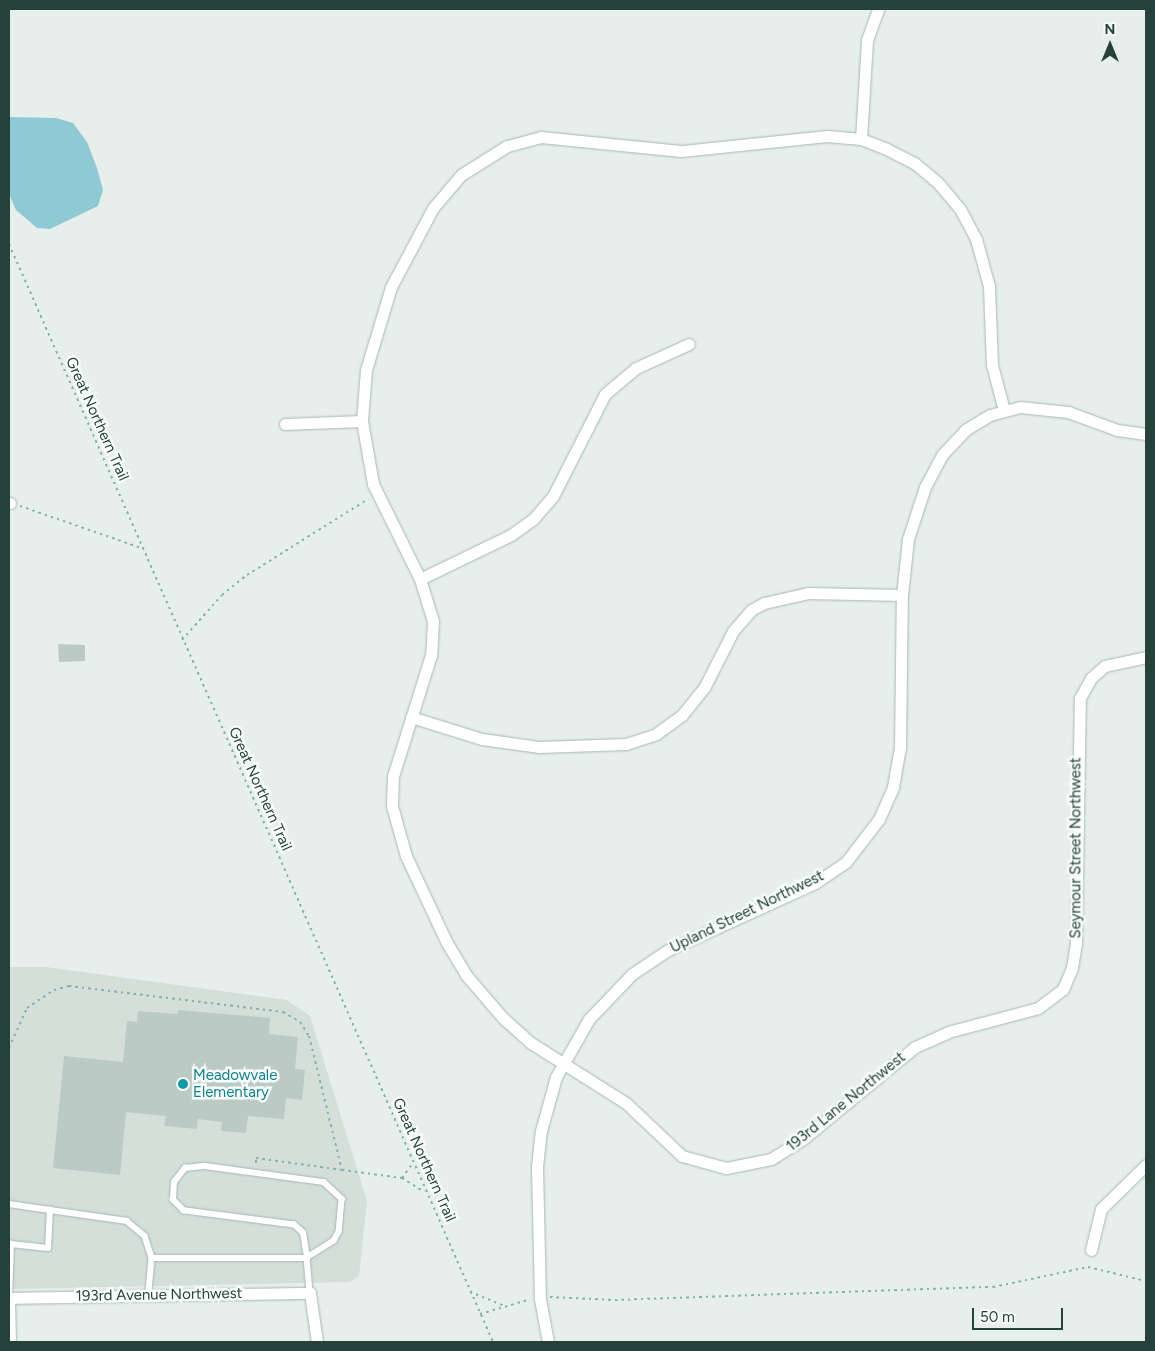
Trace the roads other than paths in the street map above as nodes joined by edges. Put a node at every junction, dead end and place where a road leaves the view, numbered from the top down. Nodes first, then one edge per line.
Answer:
1 (878, 9) edge
2 (860, 139) junction
3 (689, 344) dead end
4 (1004, 410) junction
5 (362, 421) junction
6 (285, 424) dead end
7 (1146, 434) edge
8 (420, 579) junction
9 (902, 595) junction
10 (1146, 657) edge
11 (411, 718) junction
12 (982, 1024) joint
13 (562, 1064) junction
14 (1146, 1166) edge
15 (9, 1204) edge
16 (50, 1210) junction
17 (1091, 1250) dead end
18 (152, 1258) junction
19 (307, 1258) junction
20 (310, 1293) junction
21 (149, 1295) junction
22 (9, 1298) edge
23 (10, 1342) edge
24 (317, 1342) edge
25 (548, 1342) edge

1 - 2 street
2 - 4 street
2 - 5 street, 193rd Lane Northwest
3 - 8 street
4 - 7 street
4 - 9 street, Upland Street Northwest
5 - 6 street
5 - 8 street, 193rd Lane Northwest
8 - 11 street, 193rd Lane Northwest
9 - 11 street
9 - 13 street, Upland Street Northwest
10 - 12 street, Seymour Street Northwest
11 - 13 street, 193rd Lane Northwest
12 - 13 street, 193rd Lane Northwest
13 - 25 street, Upland Street Northwest
14 - 17 street
15 - 16 lane
16 - 18 lane
16 - 22 lane
18 - 19 lane
18 - 21 lane
19 - 19 lane
19 - 20 lane
20 - 21 street, 193rd Avenue Northwest
20 - 24 street
21 - 22 street, 193rd Avenue Northwest
22 - 23 street

